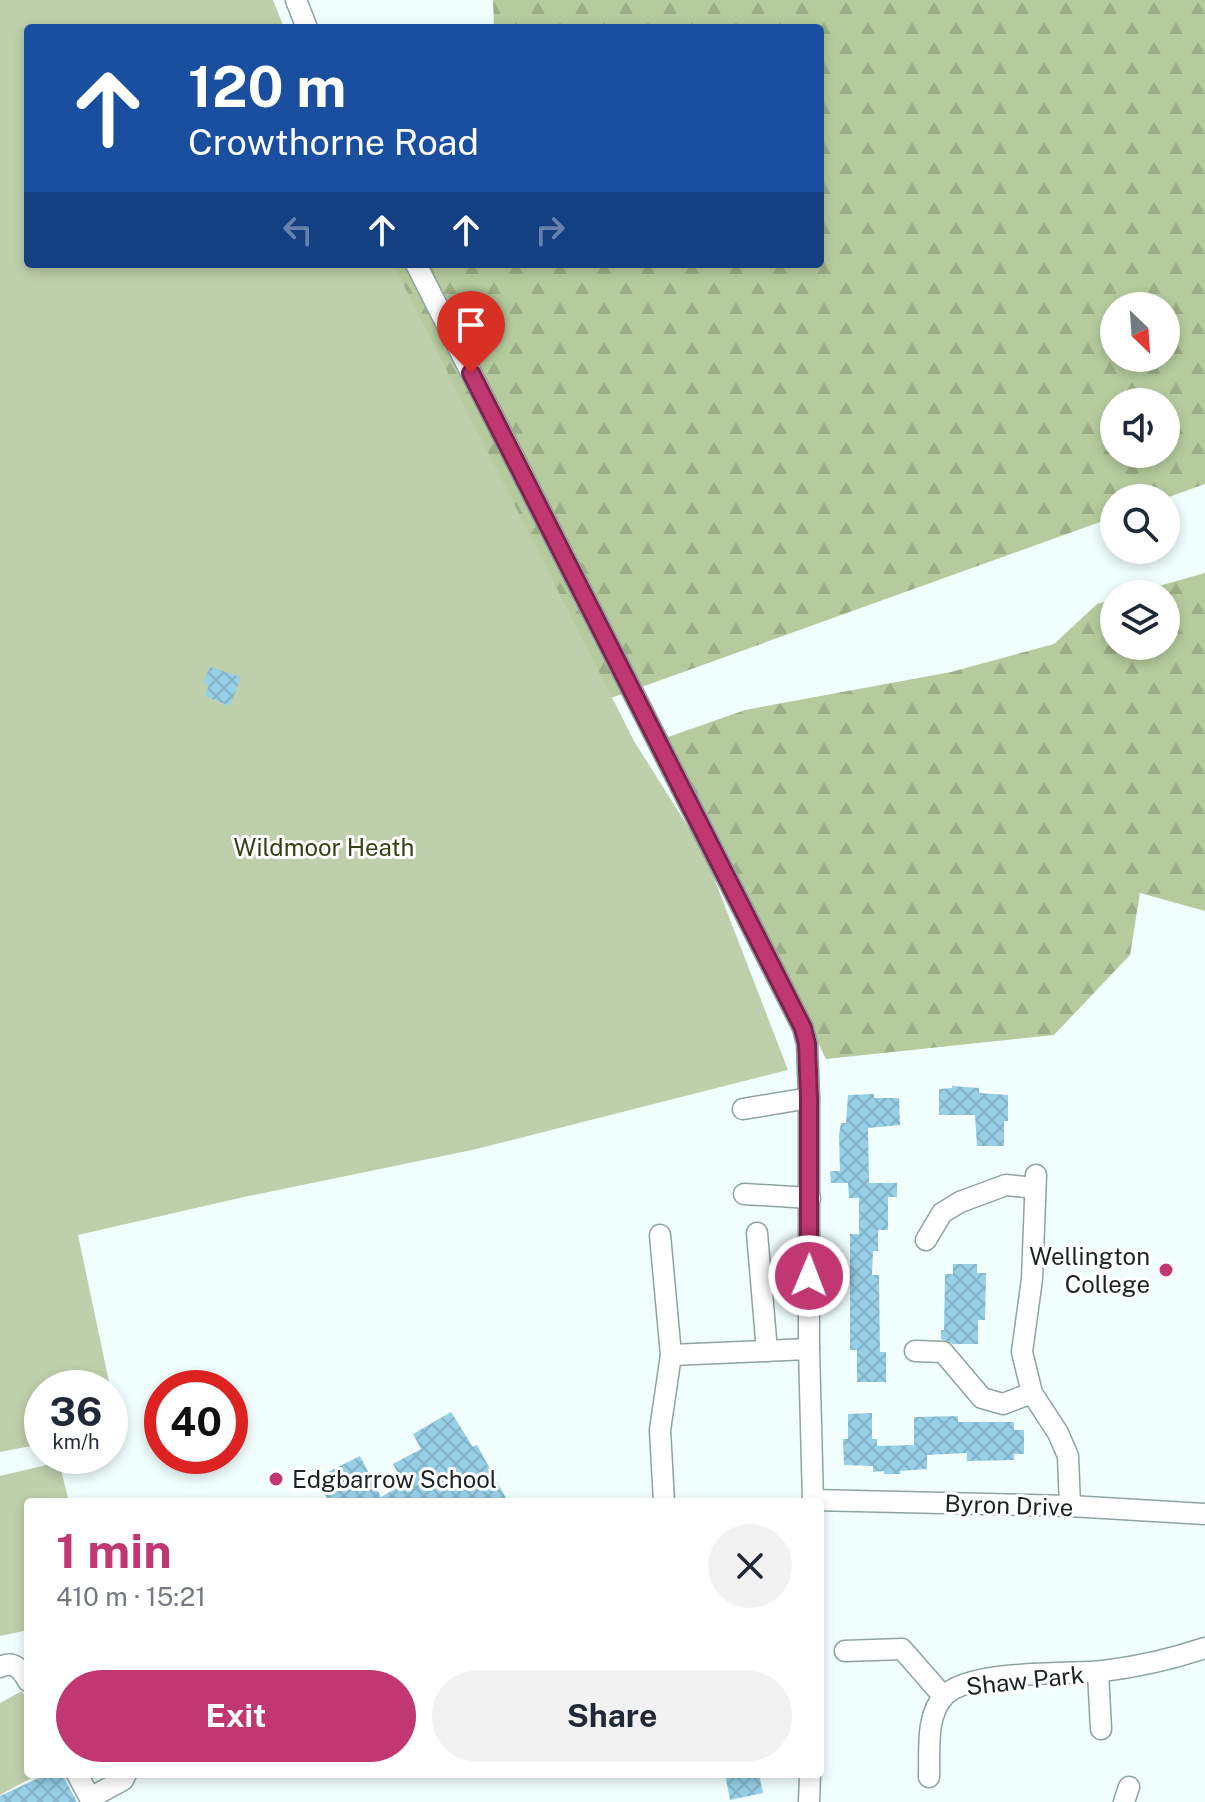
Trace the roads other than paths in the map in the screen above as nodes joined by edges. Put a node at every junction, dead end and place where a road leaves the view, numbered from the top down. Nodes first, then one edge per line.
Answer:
1 (296, 0) edge
2 (305, 24) edge
3 (418, 268) edge
4 (809, 1098) junction
5 (743, 1109) dead end
6 (744, 1194) dead end
7 (810, 1198) junction
8 (757, 1233) dead end
9 (660, 1235) dead end
10 (926, 1240) dead end
11 (809, 1349) junction
12 (767, 1351) junction
13 (915, 1351) dead end
14 (671, 1355) junction
15 (1032, 1393) junction
16 (664, 1498) edge
17 (813, 1498) edge
18 (824, 1501) edge
19 (1070, 1506) junction
20 (1205, 1514) edge
21 (1205, 1648) edge
22 (845, 1651) dead end
23 (0, 1667) edge
24 (1098, 1672) junction
25 (24, 1674) edge
26 (943, 1696) junction
27 (1101, 1729) dead end
28 (929, 1777) dead end
29 (79, 1778) edge
30 (124, 1778) edge
31 (810, 1778) edge
32 (91, 1800) edge
33 (809, 1802) edge

1 - 2 street
3 - 4 street
4 - 5 street
4 - 7 street
6 - 7 street
7 - 11 street
8 - 12 street
9 - 14 street
10 - 15 street
11 - 12 street
11 - 17 street
12 - 14 street
13 - 15 street
14 - 16 street
15 - 19 street
18 - 19 street, Byron Drive
19 - 20 street, Byron Drive
21 - 24 street, Shaw Park
22 - 26 street
23 - 25 street
24 - 26 street, Shaw Park
24 - 27 street, Shaw Park
26 - 28 street, Shaw Park
29 - 32 street
30 - 32 street
31 - 33 street

